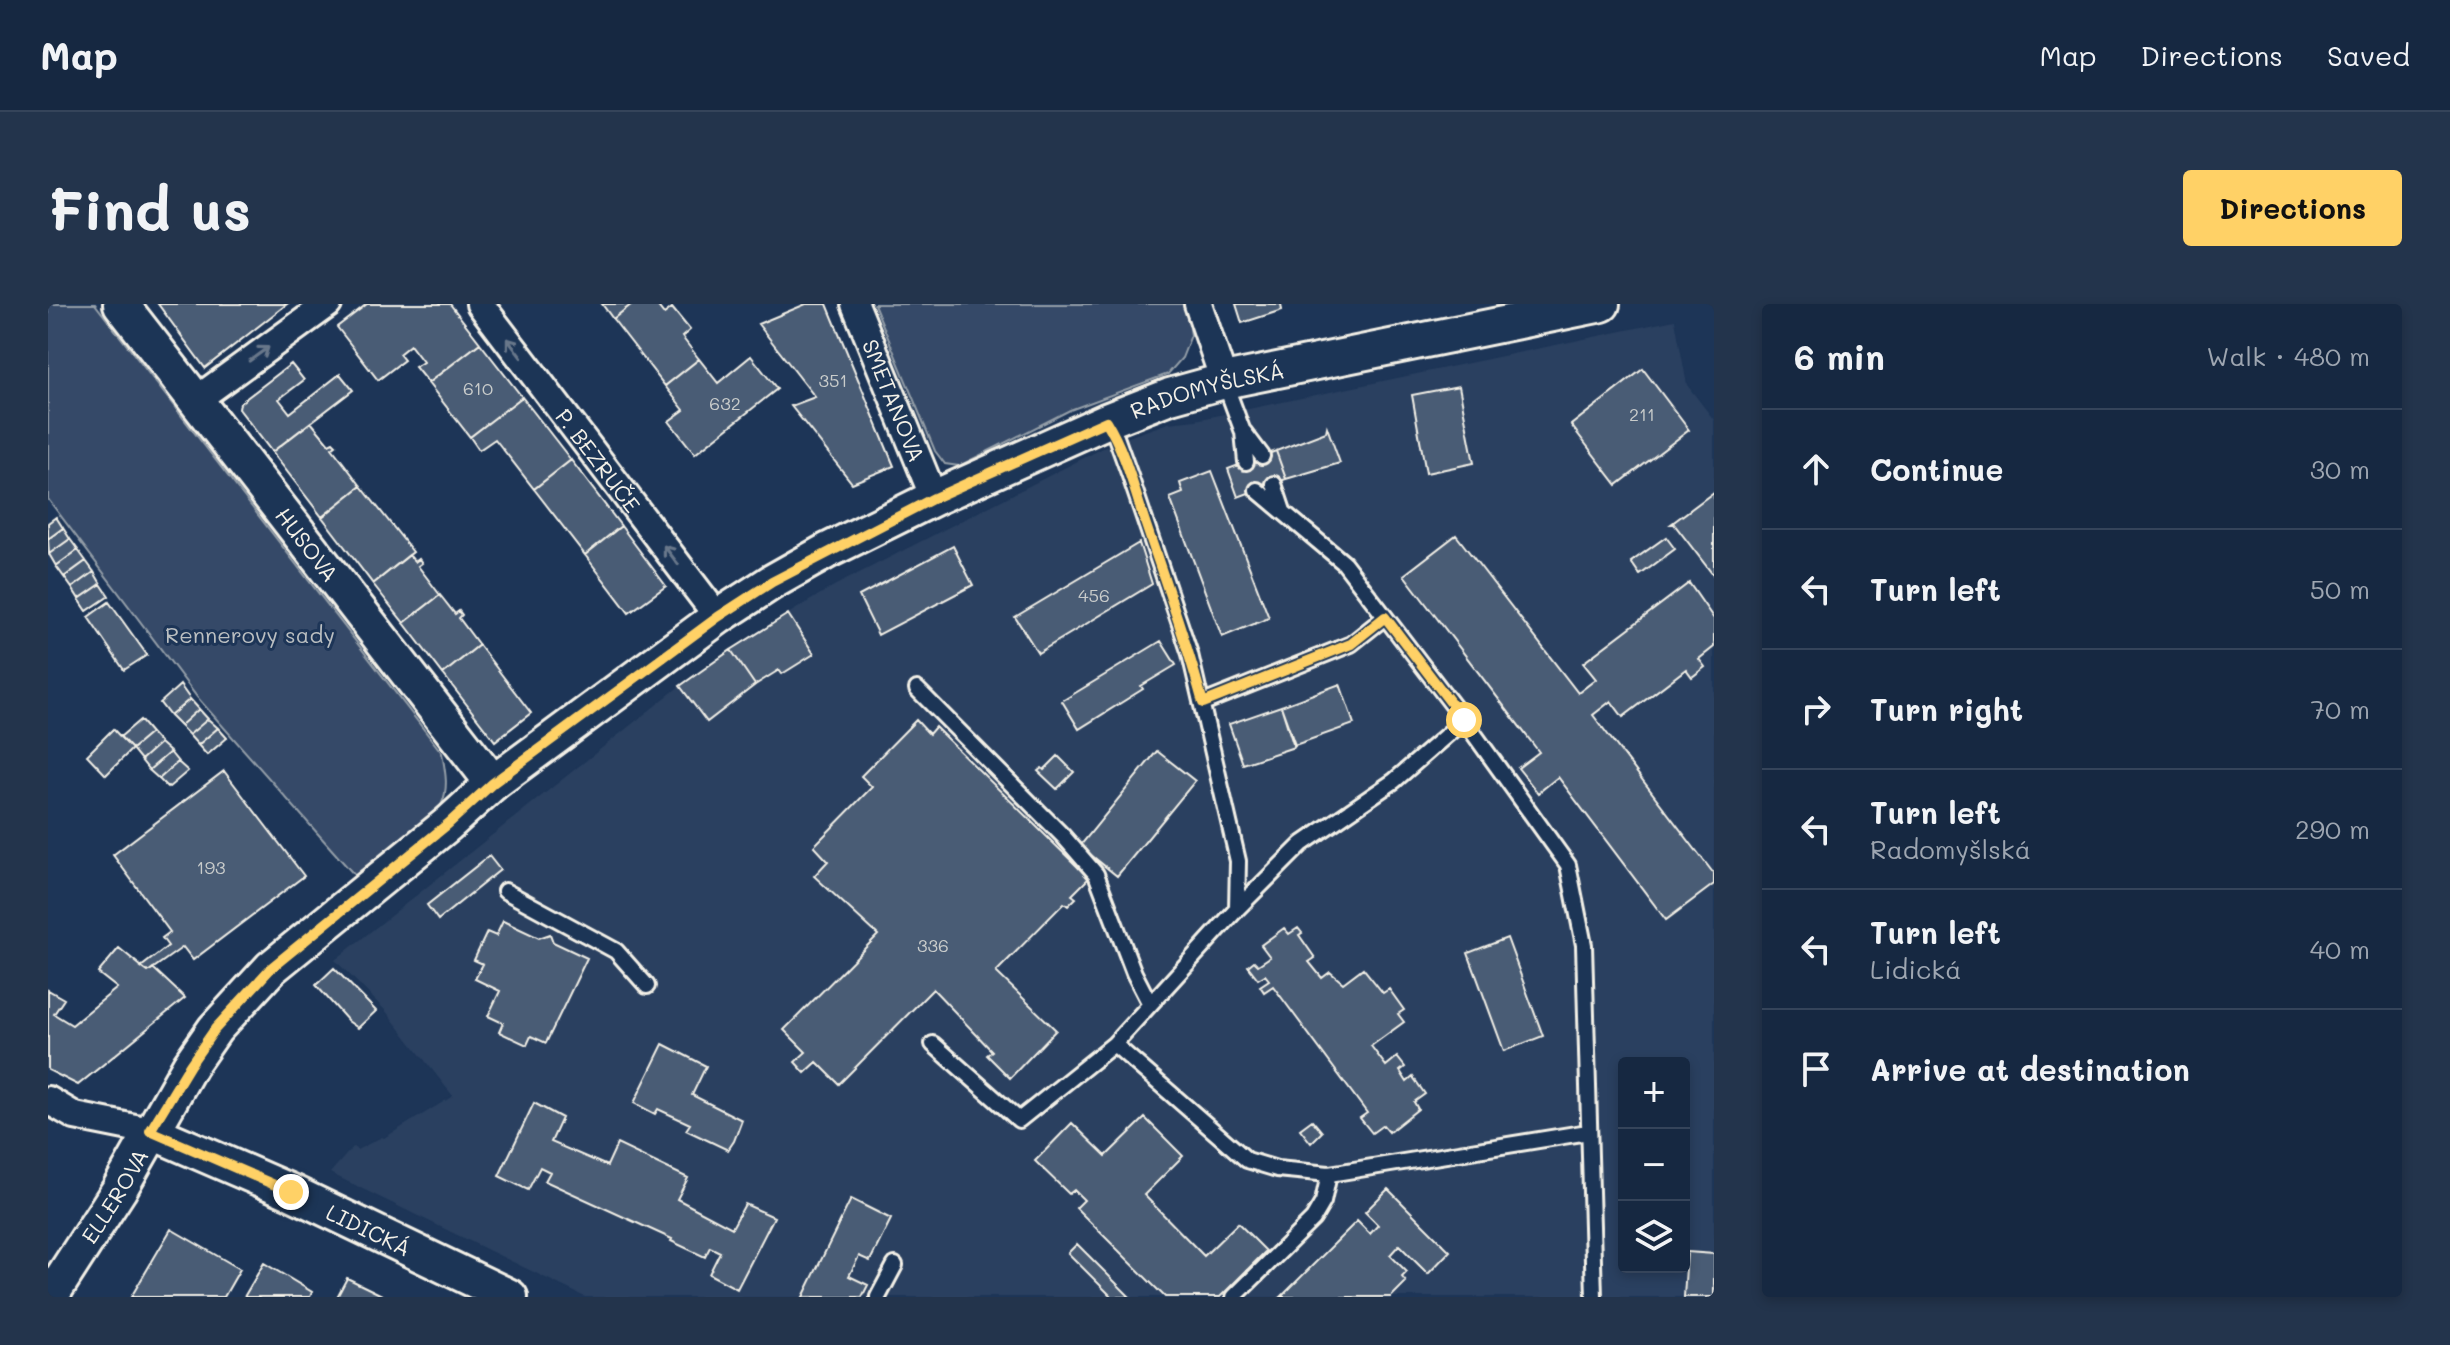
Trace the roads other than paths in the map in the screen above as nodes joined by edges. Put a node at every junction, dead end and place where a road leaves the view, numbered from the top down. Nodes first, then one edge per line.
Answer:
1 (121, 304) edge
2 (328, 304) edge
3 (480, 304) edge
4 (855, 304) edge
5 (1198, 304) edge
6 (1602, 304) edge
7 (1224, 381) junction
8 (196, 400) junction
9 (1106, 421) junction
10 (1243, 432) junction
11 (1262, 456) dead end
12 (1246, 462) dead end
13 (1274, 484) dead end
14 (1257, 490) dead end
15 (934, 498) junction
16 (1283, 512) junction
17 (718, 617) junction
18 (1385, 617) junction
19 (917, 689) dead end
20 (1203, 703) junction
21 (1464, 720) junction
22 (493, 783) junction
23 (505, 891) dead end
24 (1237, 909) junction
25 (647, 986) dead end
26 (1150, 1004) junction
27 (933, 1044) dead end
28 (1114, 1044) junction
29 (48, 1100) edge
30 (150, 1131) junction
31 (1588, 1132) junction
32 (1329, 1174) junction
33 (895, 1265) dead end
34 (50, 1297) edge
35 (510, 1297) edge
36 (878, 1297) edge
37 (1234, 1297) edge
38 (1594, 1297) edge

1 - 8 street, HUSOVA
8 -> 2 street
17 -> 3 street, P. BEZRUČE
4 - 15 street, SMETANOVA
5 - 7 street
6 - 7 street, RADOMYŠLSKÁ
7 - 9 street, RADOMYŠLSKÁ
7 - 10 lane
8 - 22 street, HUSOVA
9 - 15 street, RADOMYŠLSKÁ
9 - 20 lane
10 - 11 lane
10 - 12 lane
13 - 16 lane
14 - 16 lane
15 - 17 street, RADOMYŠLSKÁ
16 - 18 lane
17 - 22 street, RADOMYŠLSKÁ
18 - 20 lane
18 - 21 lane
19 - 26 lane
20 - 24 lane
21 - 24 lane
21 - 31 lane
22 - 30 street, RADOMYŠLSKÁ
23 - 25 lane
24 - 26 lane
26 - 28 lane
27 - 28 lane
28 - 32 lane
29 - 30 street, LIDICKÁ
30 - 34 street, ELLEROVA
30 - 35 street, LIDICKÁ
31 - 32 lane
31 - 38 lane
32 - 37 lane
33 - 36 lane

